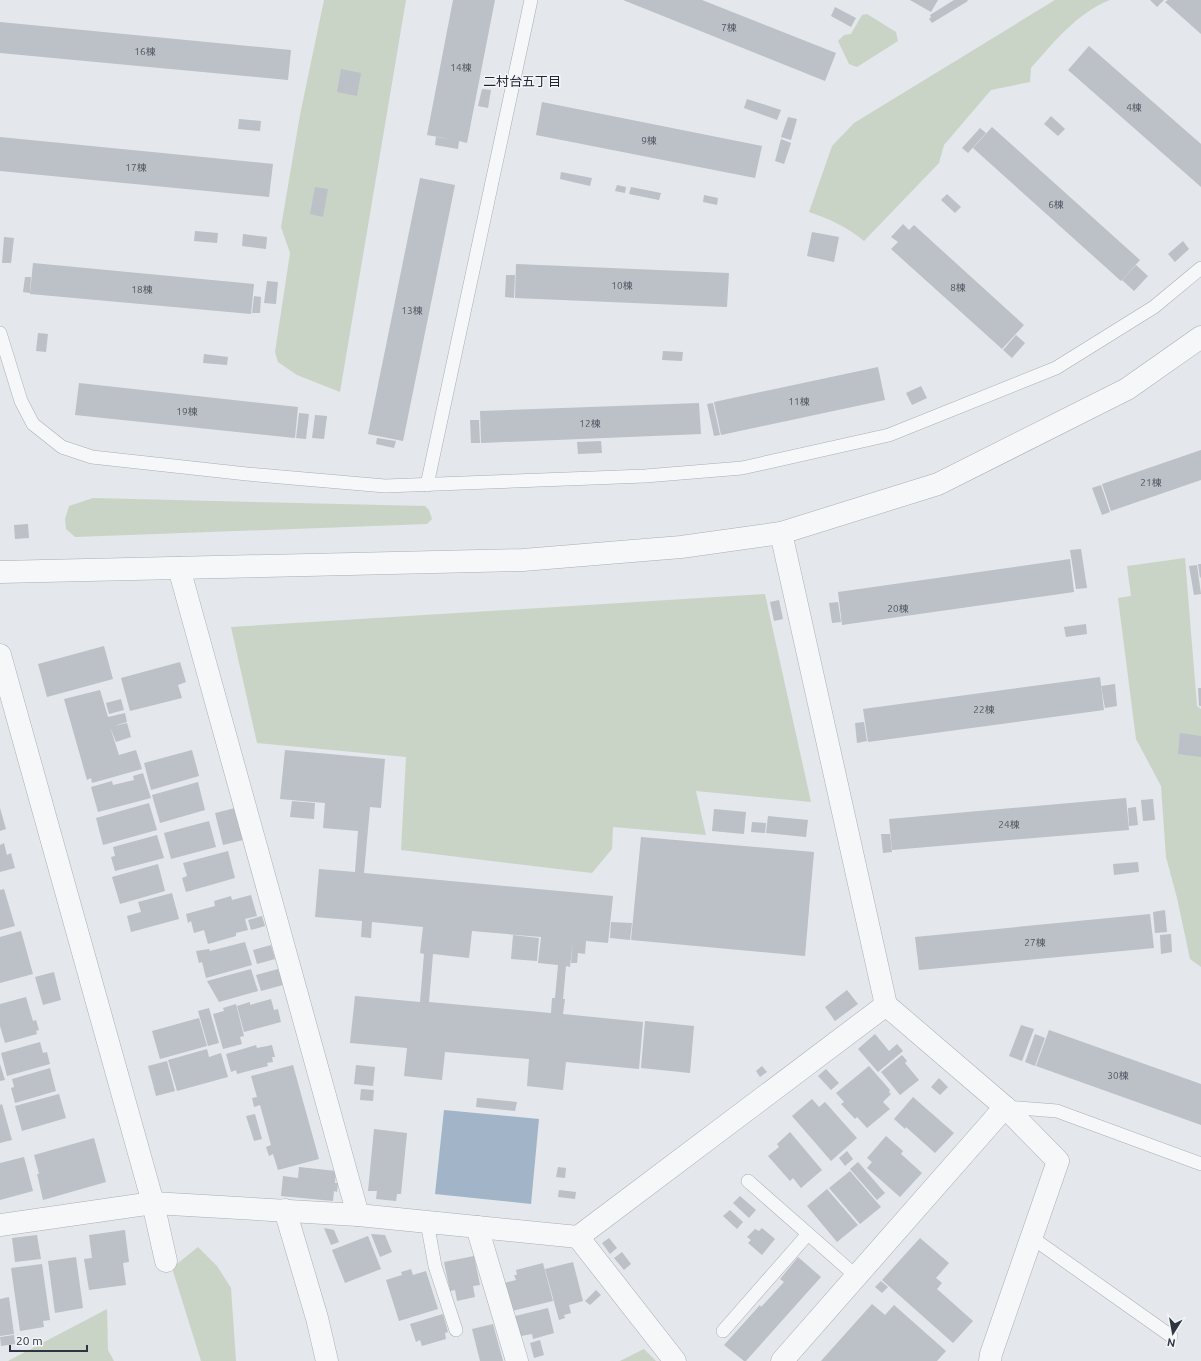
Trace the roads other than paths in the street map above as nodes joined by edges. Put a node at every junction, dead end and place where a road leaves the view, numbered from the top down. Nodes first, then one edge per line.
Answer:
1 (531, 0) edge
2 (1201, 268) edge
3 (0, 333) edge
4 (1201, 337) edge
5 (427, 484) junction
6 (781, 533) junction
7 (179, 568) junction
8 (0, 572) edge
9 (0, 655) edge
10 (886, 1005) junction
11 (1005, 1107) junction
12 (1201, 1164) edge
13 (748, 1181) dead end
14 (153, 1204) junction
15 (285, 1210) junction
16 (358, 1215) junction
17 (427, 1222) junction
18 (0, 1225) edge
19 (477, 1227) junction
20 (808, 1234) junction
21 (578, 1237) junction
22 (1031, 1237) junction
23 (166, 1261) dead end
24 (856, 1276) junction
25 (456, 1330) dead end
26 (723, 1331) dead end
27 (1171, 1336) dead end
28 (327, 1361) edge
29 (517, 1361) edge
30 (675, 1361) edge
31 (782, 1361) edge
32 (990, 1361) edge

1 - 5 lane
2 - 5 lane
3 - 5 lane
4 - 6 street
6 - 7 street
6 - 10 street
7 - 8 street
7 - 16 street
9 - 14 street
10 - 11 street
10 - 21 street
11 - 12 lane
11 - 22 street
11 - 24 street
13 - 20 lane
14 - 15 street
14 - 18 street
14 - 23 street
15 - 16 street
15 - 28 street
16 - 17 street
17 - 19 street
17 - 25 lane
19 - 21 street
19 - 29 street
20 - 24 lane
20 - 26 lane
21 - 30 street
22 - 27 lane
22 - 32 street
24 - 31 street

